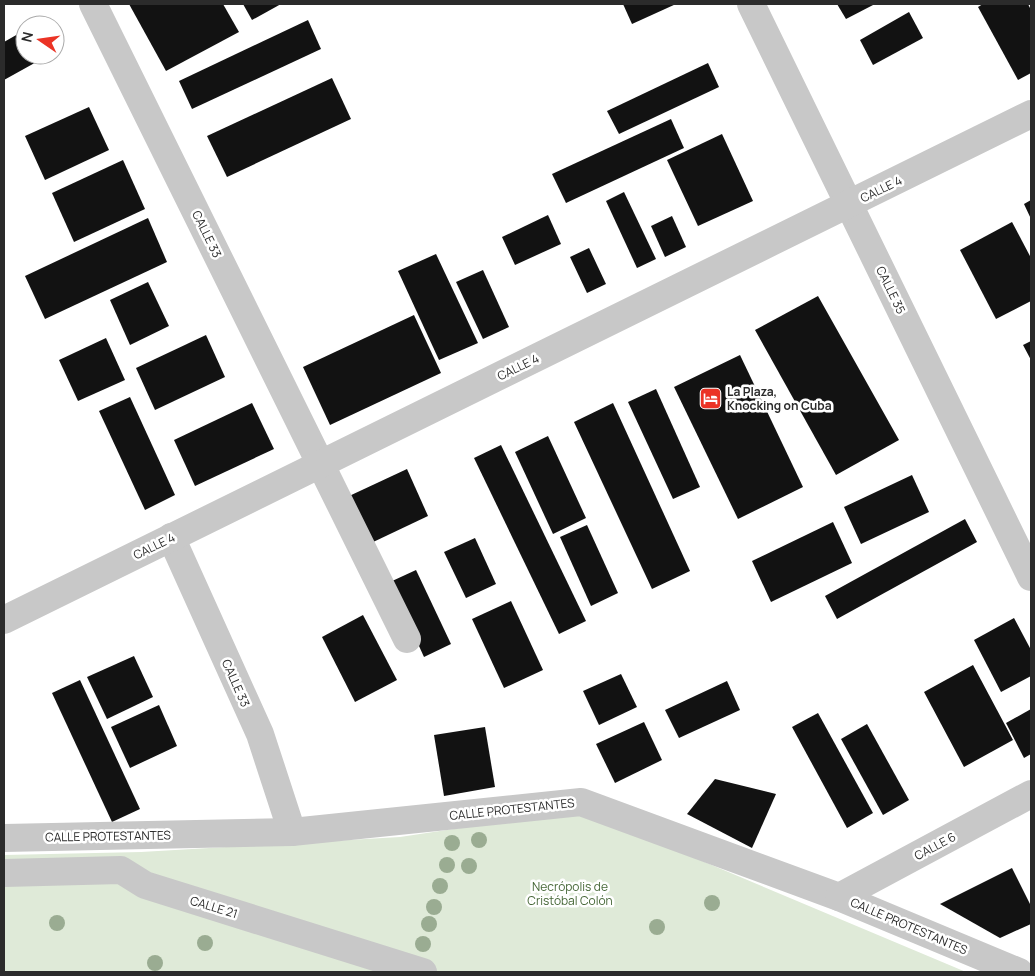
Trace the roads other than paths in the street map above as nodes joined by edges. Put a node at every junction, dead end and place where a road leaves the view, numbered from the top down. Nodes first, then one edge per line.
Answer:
1 (93, 4) edge
2 (751, 4) edge
3 (1031, 114) edge
4 (849, 205) junction
5 (320, 464) junction
6 (171, 537) junction
7 (1031, 577) edge
8 (4, 620) edge
9 (407, 639) dead end
10 (1031, 794) edge
11 (292, 832) junction
12 (4, 838) edge
13 (4, 873) edge
14 (839, 897) junction
15 (423, 972) edge
16 (1019, 972) edge

1 - 5 street, CALLE 33
2 - 4 street, CALLE 35
3 - 4 street, CALLE 4
4 - 5 street, CALLE 4
4 - 7 street, CALLE 35
5 - 6 street, CALLE 4
5 - 9 street, CALLE 33
6 - 8 street, CALLE 4
6 - 11 street, CALLE 33
10 - 14 street, CALLE 6
11 - 12 street, CALLE PROTESTANTES
11 - 14 street, CALLE PROTESTANTES
13 - 15 street, CALLE 21
14 - 16 street, CALLE PROTESTANTES

